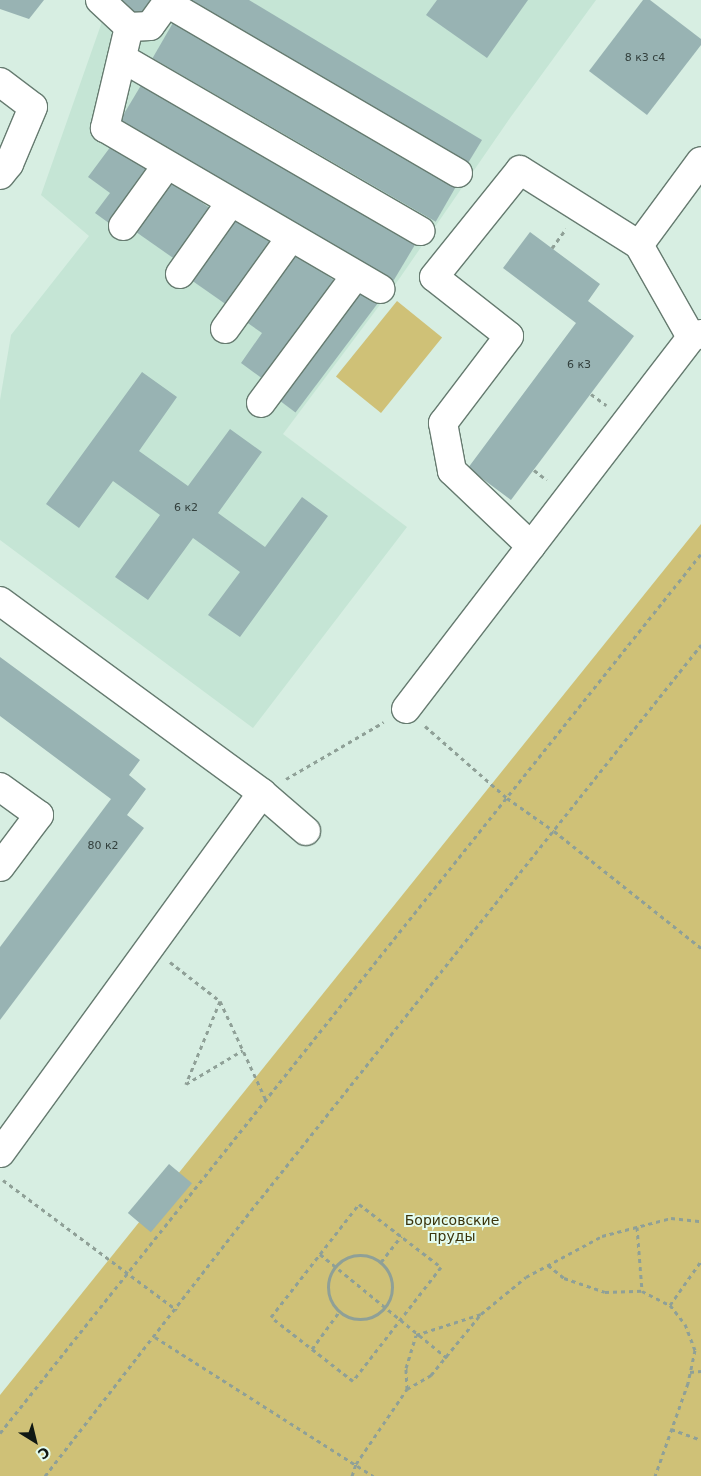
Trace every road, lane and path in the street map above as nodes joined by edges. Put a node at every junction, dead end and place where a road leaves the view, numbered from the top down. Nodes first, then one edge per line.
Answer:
1 (100, 0) edge
2 (167, 2) edge
3 (129, 27) junction
4 (122, 58) junction
5 (0, 82) edge
6 (701, 161) edge
7 (167, 165) junction
8 (458, 173) dead end
9 (0, 175) edge
10 (231, 202) junction
11 (123, 226) dead end
12 (421, 231) dead end
13 (291, 237) junction
14 (639, 246) junction
15 (180, 274) dead end
16 (356, 275) junction
17 (380, 290) dead end
18 (225, 329) dead end
19 (696, 336) edge
20 (261, 403) dead end
21 (531, 546) junction
22 (701, 554) edge
23 (0, 601) edge
24 (701, 645) edge
25 (406, 709) junction
26 (0, 787) edge
27 (262, 793) junction
28 (507, 798) junction
29 (306, 831) dead end
30 (554, 831) junction
31 (0, 867) edge
32 (150, 947) junction
33 (701, 948) edge
34 (220, 1000) junction
35 (243, 1050) junction
36 (266, 1100) junction
37 (0, 1153) edge
38 (0, 1177) edge
39 (701, 1221) edge
40 (637, 1227) junction
41 (401, 1236) junction
42 (320, 1254) junction
43 (701, 1261) edge
44 (381, 1262) junction
45 (548, 1264) junction
46 (335, 1266) junction
47 (128, 1273) junction
48 (642, 1291) junction
49 (670, 1305) junction
50 (385, 1308) junction
51 (177, 1310) junction
52 (339, 1312) junction
53 (481, 1314) junction
54 (399, 1321) junction
55 (416, 1335) junction
56 (155, 1337) junction
57 (312, 1349) junction
58 (447, 1358) junction
59 (701, 1371) edge
60 (690, 1372) junction
61 (407, 1389) junction
62 (671, 1429) junction
63 (0, 1434) edge
64 (701, 1440) edge
65 (356, 1464) junction
66 (45, 1476) edge
67 (352, 1476) edge
68 (373, 1476) edge
69 (655, 1476) edge

1 - 3 lane
2 - 3 lane
2 - 8 lane
3 - 4 lane
4 - 7 lane
4 - 12 lane
5 - 9 lane
6 - 14 lane
7 - 10 lane
7 - 11 lane
10 - 13 lane
10 - 15 lane
13 - 16 lane
13 - 18 lane
14 - 19 lane
14 - 21 lane
16 - 17 lane
16 - 20 lane
19 - 21 lane
21 - 25 lane
22 - 28 path
23 - 27 lane
24 - 30 path
25 - 27 path
25 - 28 path
26 - 31 lane
27 - 29 lane
27 - 32 lane
28 - 30 path
28 - 36 path
30 - 33 path
30 - 51 path
32 - 34 path
32 - 37 lane
34 - 35 path
34 - 35 path
35 - 36 path
36 - 47 path
38 - 47 path
39 - 40 path
40 - 45 path
40 - 48 path
41 - 42 path
41 - 44 path
41 - 54 path
42 - 46 path
42 - 57 path
43 - 49 path
44 - 46 path
44 - 50 path
45 - 48 path
45 - 53 path
46 - 50 path
46 - 52 path
47 - 51 path
47 - 63 path
48 - 49 path
49 - 60 path
50 - 52 path
50 - 54 path
51 - 56 path
52 - 57 path
53 - 55 path
53 - 58 path
54 - 55 path
54 - 57 path
55 - 58 path
55 - 61 path
56 - 65 path
56 - 66 path
58 - 61 path
59 - 60 path
60 - 62 path
61 - 65 path
62 - 64 path
62 - 69 path
65 - 67 path
65 - 68 path

